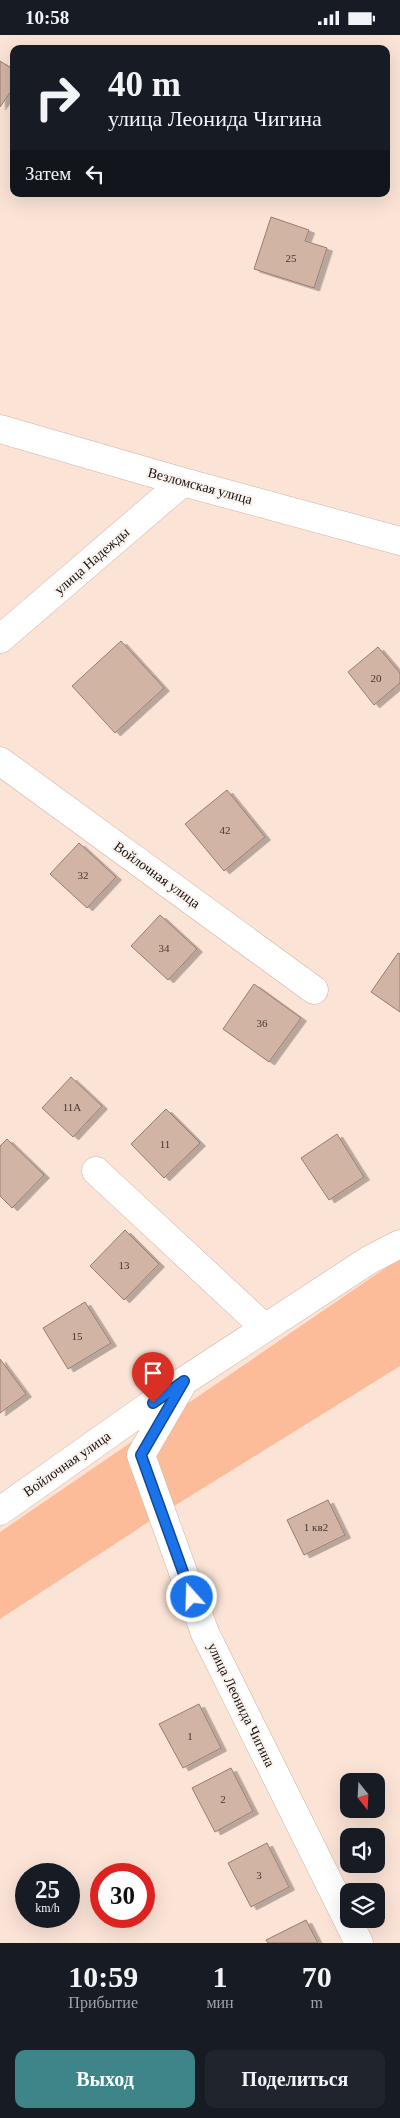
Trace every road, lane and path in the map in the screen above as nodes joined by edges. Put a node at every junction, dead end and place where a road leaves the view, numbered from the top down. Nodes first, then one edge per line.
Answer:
1 (0, 429) edge
2 (183, 482) junction
3 (400, 541) edge
4 (0, 639) edge
5 (0, 761) edge
6 (314, 990) dead end
7 (96, 1171) dead end
8 (400, 1244) edge
9 (266, 1328) junction
10 (184, 1381) junction
11 (0, 1511) edge
12 (359, 1943) edge

1 - 2 street, Везломская улица
2 - 3 street, Везломская улица
2 - 4 street, улица Надежды
5 - 6 street, Войлочная улица
7 - 9 street
8 - 9 street, Войлочная улица
9 - 10 street, Войлочная улица
10 - 11 street, Войлочная улица
10 - 12 street, улица Леонида Чигина

